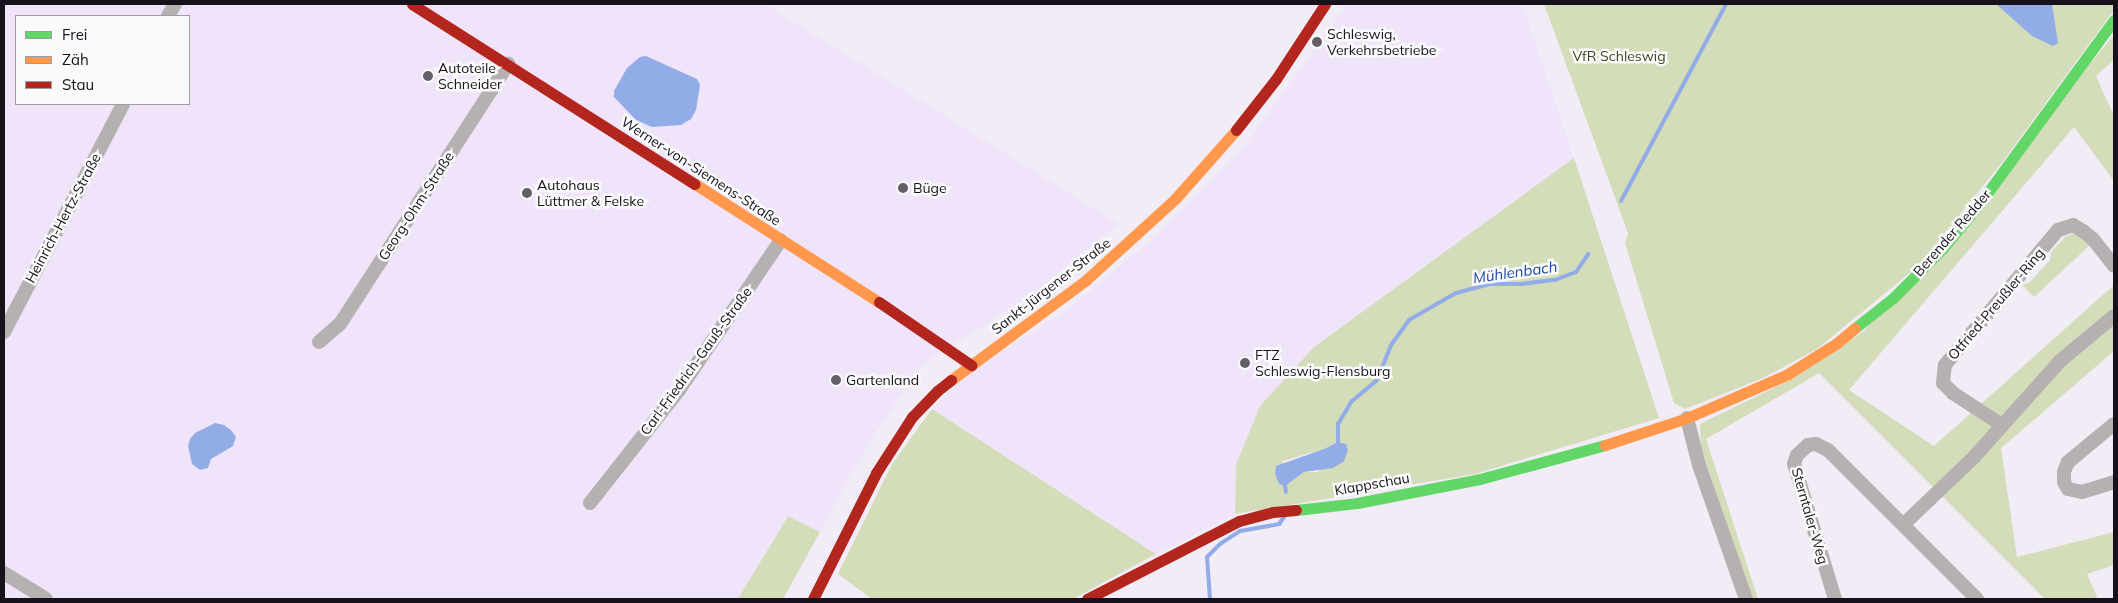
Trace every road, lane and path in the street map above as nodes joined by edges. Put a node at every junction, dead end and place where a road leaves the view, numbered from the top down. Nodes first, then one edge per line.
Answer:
1 (412, 4) edge
2 (1324, 4) edge
3 (2114, 20) edge
4 (508, 64) junction
5 (122, 105) edge
6 (781, 240) junction
7 (2114, 266) edge
8 (2114, 316) edge
9 (4, 332) edge
10 (319, 342) dead end
11 (971, 366) junction
12 (1687, 418) junction
13 (1673, 422) joint
14 (2114, 424) edge
15 (2002, 425) junction
16 (2114, 482) edge
17 (590, 503) dead end
18 (1904, 524) junction
19 (4, 574) edge
20 (46, 599) edge
21 (813, 599) edge
22 (1087, 599) edge
23 (1746, 599) edge
24 (1835, 599) edge
25 (1977, 599) edge

1 - 4 street, Werner-von-Siemens-Straße
2 - 11 street, Sankt-Jürgener-Straße
3 - 12 street, Berender Redder
4 - 6 street, Werner-von-Siemens-Straße
4 - 10 street, Georg-Ohm-Straße
5 - 9 street, Heinrich-Hertz-Straße
6 - 11 street, Werner-von-Siemens-Straße
6 - 17 street, Carl-Friedrich-Gauß-Straße
7 - 15 street, Otfried-Preußler-Ring
8 - 15 street
11 - 21 street, Sankt-Jürgener-Straße
12 - 13 street, Berender Redder
12 - 23 street
13 - 22 street, Klappschau
14 - 16 street
15 - 18 street
18 - 24 street, Sterntaler-Weg
18 - 25 street, Sterntaler-Weg
19 - 20 street

